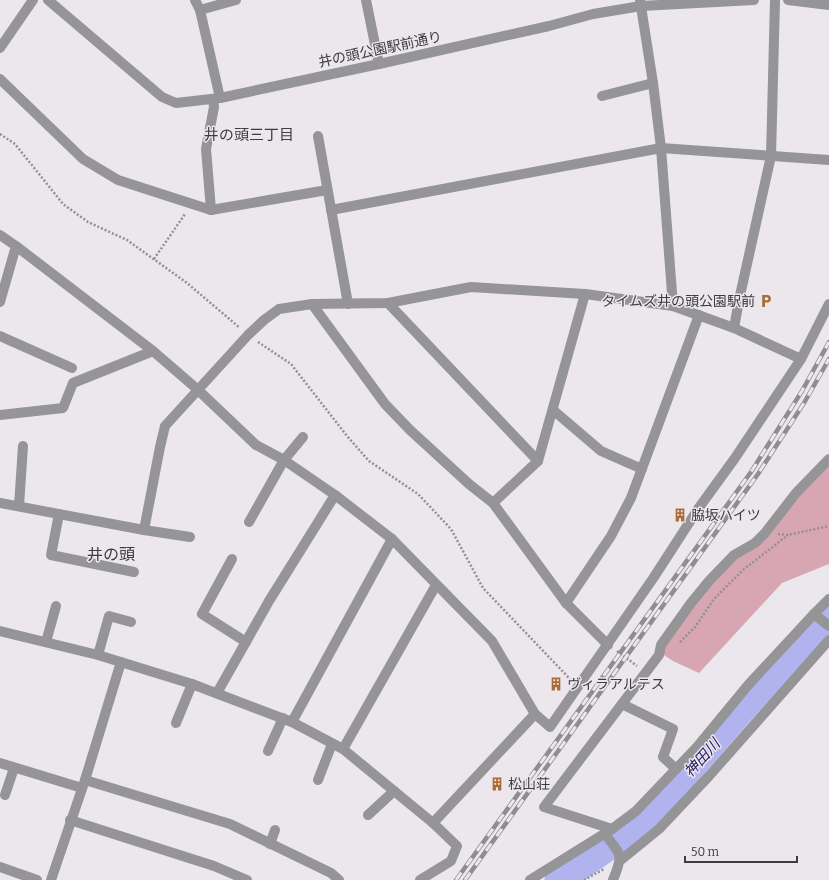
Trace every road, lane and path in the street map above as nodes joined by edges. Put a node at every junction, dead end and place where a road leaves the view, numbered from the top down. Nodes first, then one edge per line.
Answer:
1 (33, 0) edge
2 (48, 0) edge
3 (195, 0) edge
4 (236, 0) edge
5 (366, 0) edge
6 (754, 0) edge
7 (775, 0) edge
8 (788, 0) edge
9 (641, 3) edge
10 (829, 5) edge
11 (200, 10) junction
12 (1, 44) edge
13 (379, 64) junction
14 (0, 79) edge
15 (653, 84) junction
16 (602, 96) dead end
17 (216, 98) junction
18 (0, 134) edge
19 (318, 136) dead end
20 (661, 148) junction
21 (771, 156) junction
22 (829, 160) edge
23 (327, 190) junction
24 (192, 203) junction
25 (211, 210) junction
26 (331, 210) junction
27 (0, 235) edge
28 (16, 246) junction
29 (154, 259) junction
30 (585, 294) junction
31 (0, 302) edge
32 (388, 303) junction
33 (312, 304) junction
34 (348, 304) junction
35 (829, 304) edge
36 (673, 306) junction
37 (699, 315) junction
38 (734, 328) junction
39 (248, 335) junction
40 (0, 336) edge
41 (153, 351) junction
42 (801, 359) junction
43 (72, 368) dead end
44 (197, 389) junction
45 (553, 410) junction
46 (0, 415) edge
47 (303, 437) dead end
48 (23, 446) dead end
49 (829, 458) edge
50 (284, 460) junction
51 (538, 461) junction
52 (642, 469) junction
53 (335, 495) junction
54 (0, 503) edge
55 (494, 503) junction
56 (19, 506) junction
57 (59, 514) junction
58 (249, 522) dead end
59 (829, 526) edge
60 (144, 530) junction
61 (765, 533) junction
62 (788, 535) junction
63 (190, 537) dead end
64 (392, 539) junction
65 (232, 559) dead end
66 (134, 572) dead end
67 (436, 585) junction
68 (829, 599) edge
69 (566, 603) junction
70 (56, 606) dead end
71 (817, 616) junction
72 (131, 622) dead end
73 (829, 626) edge
74 (0, 631) edge
75 (829, 640) edge
76 (46, 642) junction
77 (246, 642) junction
78 (608, 645) junction
79 (676, 646) dead end
80 (98, 656) junction
81 (631, 661) dead end
82 (121, 662) junction
83 (192, 684) junction
84 (578, 687) junction
85 (218, 693) junction
86 (622, 704) junction
87 (535, 714) junction
88 (287, 720) junction
89 (176, 723) dead end
90 (332, 744) junction
91 (343, 749) junction
92 (268, 751) dead end
93 (0, 763) edge
94 (14, 768) junction
95 (676, 769) junction
96 (318, 780) dead end
97 (83, 784) junction
98 (394, 791) junction
99 (4, 795) dead end
100 (368, 815) dead end
101 (70, 820) junction
102 (434, 823) junction
103 (275, 830) dead end
104 (608, 831) junction
105 (270, 844) junction
106 (620, 857) junction
107 (0, 867) edge
108 (37, 880) edge
109 (50, 880) edge
110 (247, 880) edge
111 (339, 880) edge
112 (420, 880) edge
113 (530, 880) edge
114 (613, 880) edge

1 - 12 street
2 - 17 street, 井の頭公園駅前通り
3 - 11 street
4 - 11 street
5 - 13 street
6 - 9 street, 井の頭公園駅前通り
7 - 21 street
8 - 10 street
9 - 13 street, 井の頭公園駅前通り
9 - 15 street
11 - 17 street
13 - 17 street, 井の頭公園駅前通り
14 - 24 street
15 - 16 street
15 - 20 street
17 - 25 street
18 - 29 path
19 - 23 street
20 - 21 street
20 - 26 street
20 - 36 street
21 - 22 street
21 - 38 street
23 - 25 street
23 - 26 street
24 - 25 street
24 - 29 path
26 - 34 street
27 - 28 street
28 - 31 street
28 - 41 street
29 - 39 path
30 - 32 street
30 - 36 street
30 - 45 street
32 - 34 street
32 - 51 street
33 - 34 street
33 - 39 street
33 - 55 street
35 - 42 street
36 - 37 street
37 - 38 street
37 - 52 street
38 - 42 street
39 - 44 street
39 - 84 path
40 - 43 street
41 - 44 street
41 - 46 street
42 - 78 street
44 - 50 street
44 - 60 street
45 - 51 street
45 - 52 street
47 - 50 street
48 - 56 street
49 - 61 street
50 - 53 street
50 - 58 street
51 - 55 street
52 - 69 street
53 - 64 street
53 - 77 street
54 - 56 street
55 - 69 street
56 - 57 street
57 - 60 street
57 - 66 street
59 - 62 path
60 - 63 street
61 - 62 path
61 - 86 street
62 - 79 path
64 - 67 street
64 - 88 street
65 - 77 street
67 - 87 street
67 - 91 street
68 - 71 street
69 - 78 street
70 - 76 street
71 - 73 street
71 - 95 street
72 - 80 street
74 - 76 street
75 - 106 street
76 - 80 street
77 - 85 street
78 - 81 path
78 - 84 street
80 - 82 street
82 - 83 street
82 - 97 street
83 - 85 street
83 - 89 street
84 - 87 street
85 - 88 street
86 - 95 street
86 - 104 street
87 - 102 street
88 - 90 street
88 - 92 street
90 - 91 street
90 - 96 street
91 - 98 street
93 - 94 street
94 - 97 street
94 - 99 street
95 - 104 street
97 - 101 street
97 - 105 street
98 - 100 street
98 - 102 street
101 - 109 street
101 - 110 street
102 - 112 street
103 - 105 street
104 - 106 street
104 - 113 street
105 - 111 street
106 - 114 street
107 - 108 street

